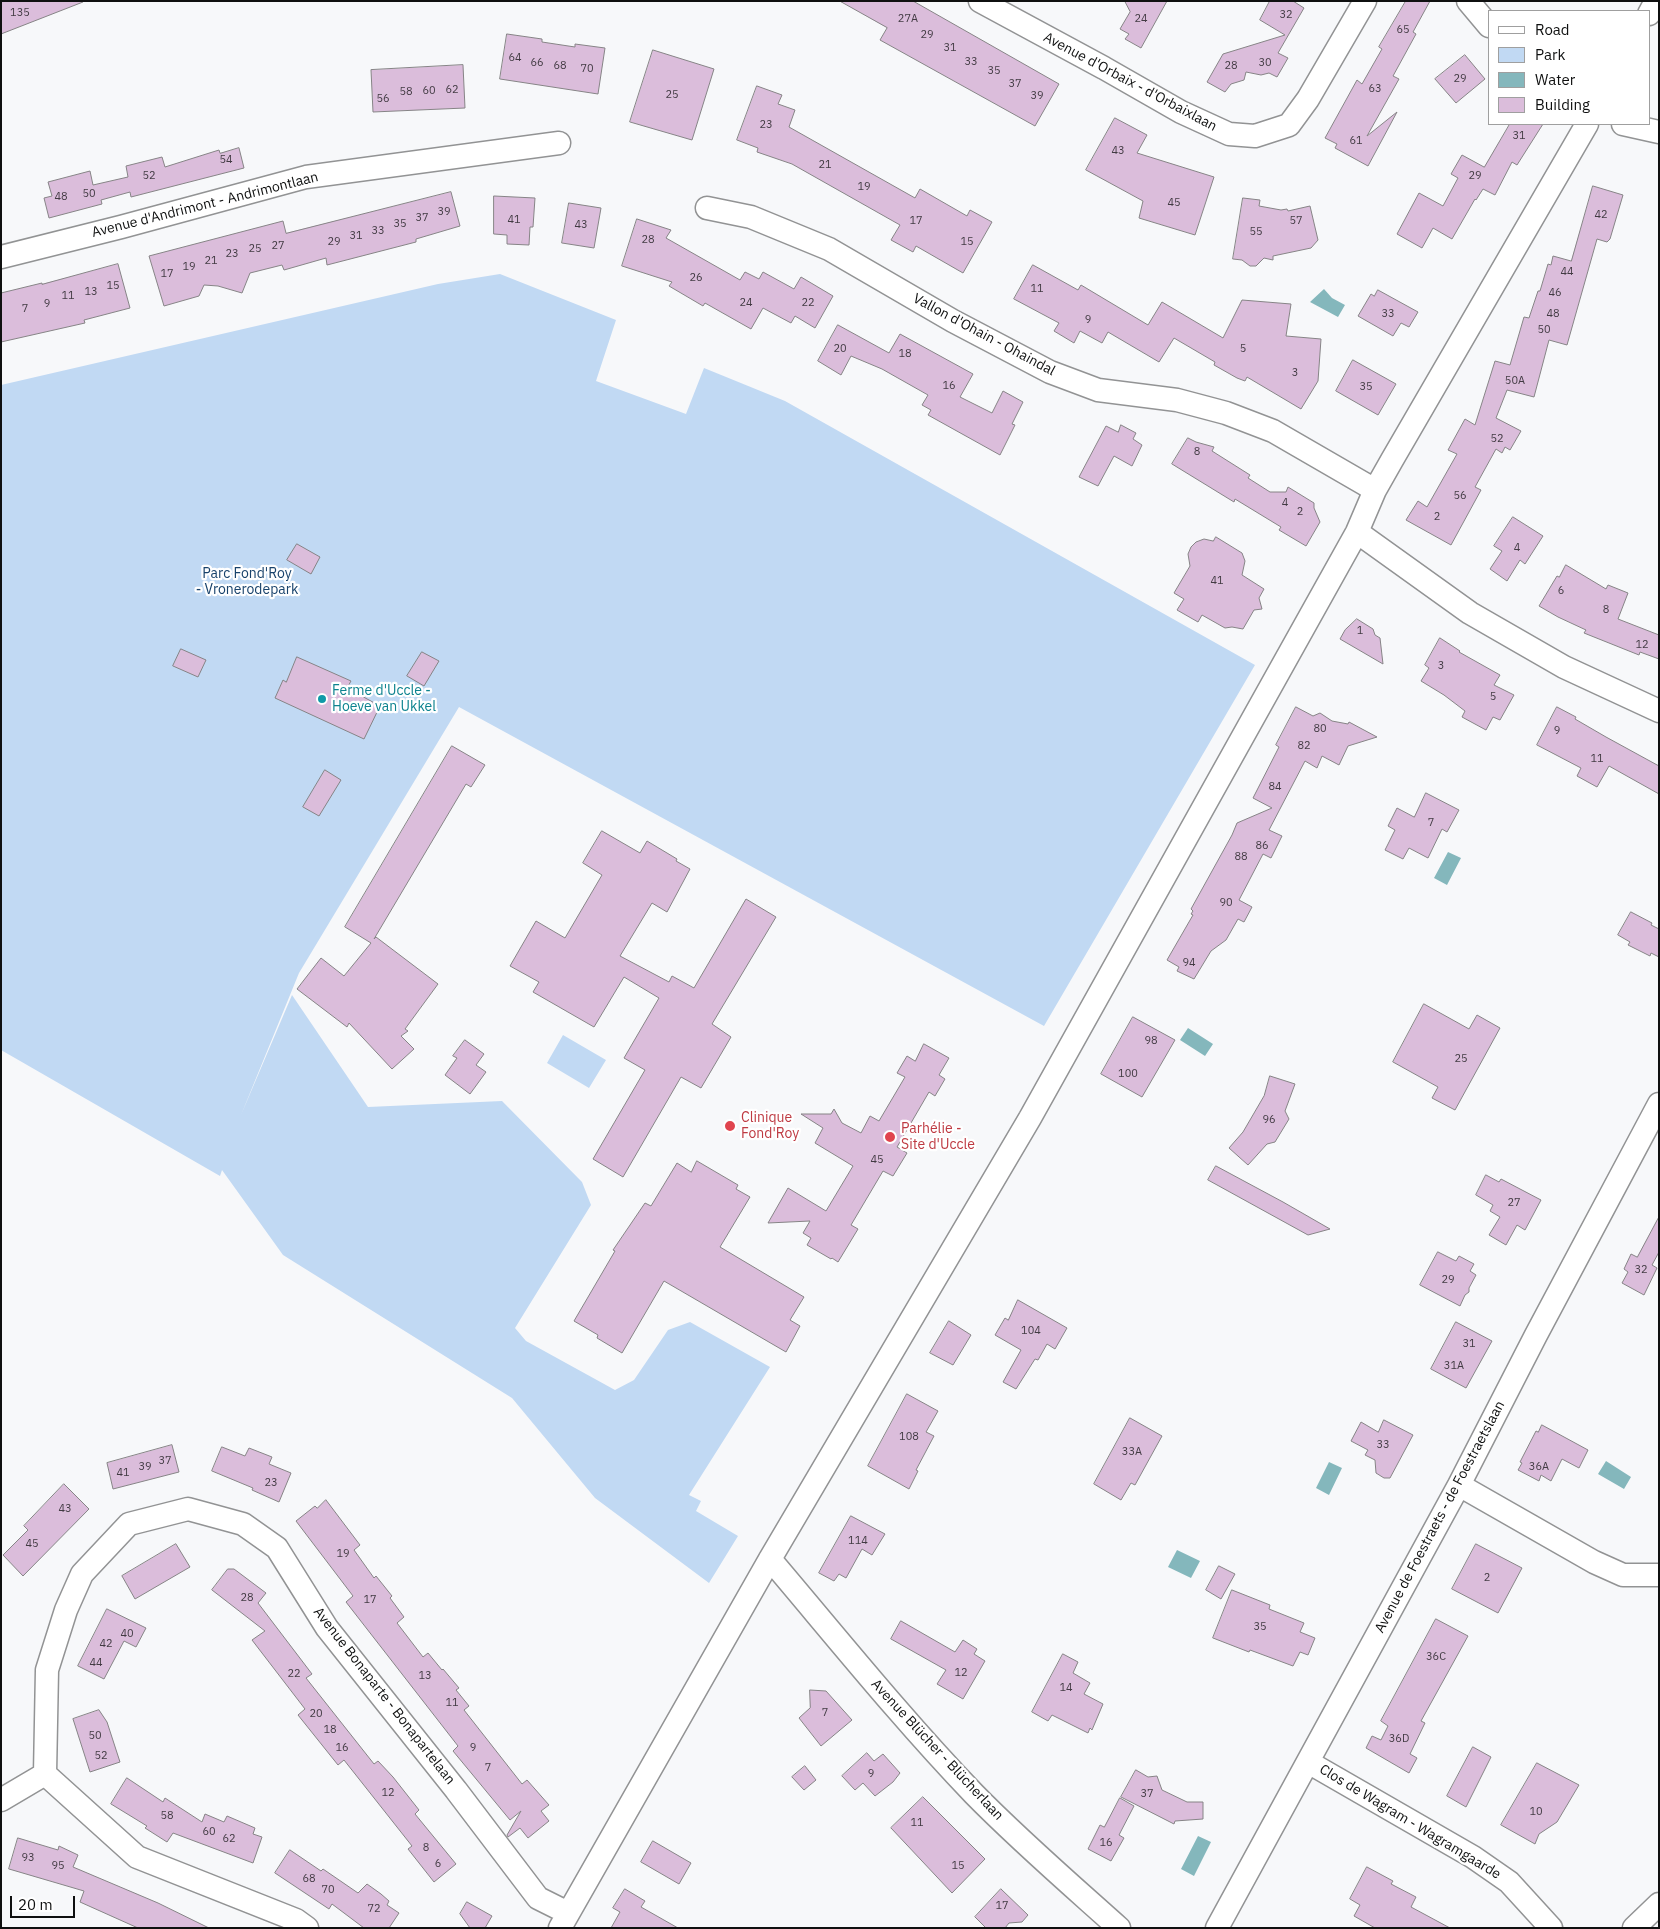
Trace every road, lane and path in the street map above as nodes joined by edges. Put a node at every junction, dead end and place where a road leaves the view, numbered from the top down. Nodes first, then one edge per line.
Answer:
1 (980, 1) edge
2 (1365, 1) edge
3 (1468, 1) edge
4 (1656, 1) edge
5 (1650, 12) edge
6 (1488, 25) edge
7 (1586, 125) edge
8 (1628, 125) edge
9 (1659, 132) edge
10 (559, 143) dead end
11 (707, 208) dead end
12 (1, 257) edge
13 (1375, 490) junction
14 (1357, 532) junction
15 (1659, 711) edge
16 (1659, 1104) edge
17 (1458, 1485) junction
18 (770, 1559) junction
19 (1659, 1575) edge
20 (1308, 1762) junction
21 (45, 1774) junction
22 (1, 1800) edge
23 (1659, 1904) edge
24 (564, 1921) edge
25 (307, 1928) edge
26 (1119, 1928) edge
27 (1218, 1928) edge
28 (1551, 1928) edge
29 (1634, 1928) edge

1 - 2 street, Avenue d'Orbaix - d'Orbaixlaan
3 - 6 street
4 - 5 street
7 - 13 street
8 - 9 street
10 - 12 street, Avenue d'Andrimont - Andrimontlaan
11 - 13 street, Vallon d'Ohain - Ohaindal
13 - 14 street
14 - 15 street
14 - 18 street
16 - 17 street, Avenue de Foestraets - de Foestraetslaan
17 - 19 street
17 - 20 street, Avenue de Foestraets - de Foestraetslaan
18 - 24 street
18 - 26 street, Avenue Blücher - Blücherlaan
20 - 27 street, Avenue de Foestraets - de Foestraetslaan
20 - 28 street, Clos de Wagram - Wagramgaarde
21 - 22 street
21 - 24 street, Avenue Bonaparte - Bonapartelaan
21 - 25 street
23 - 29 street

